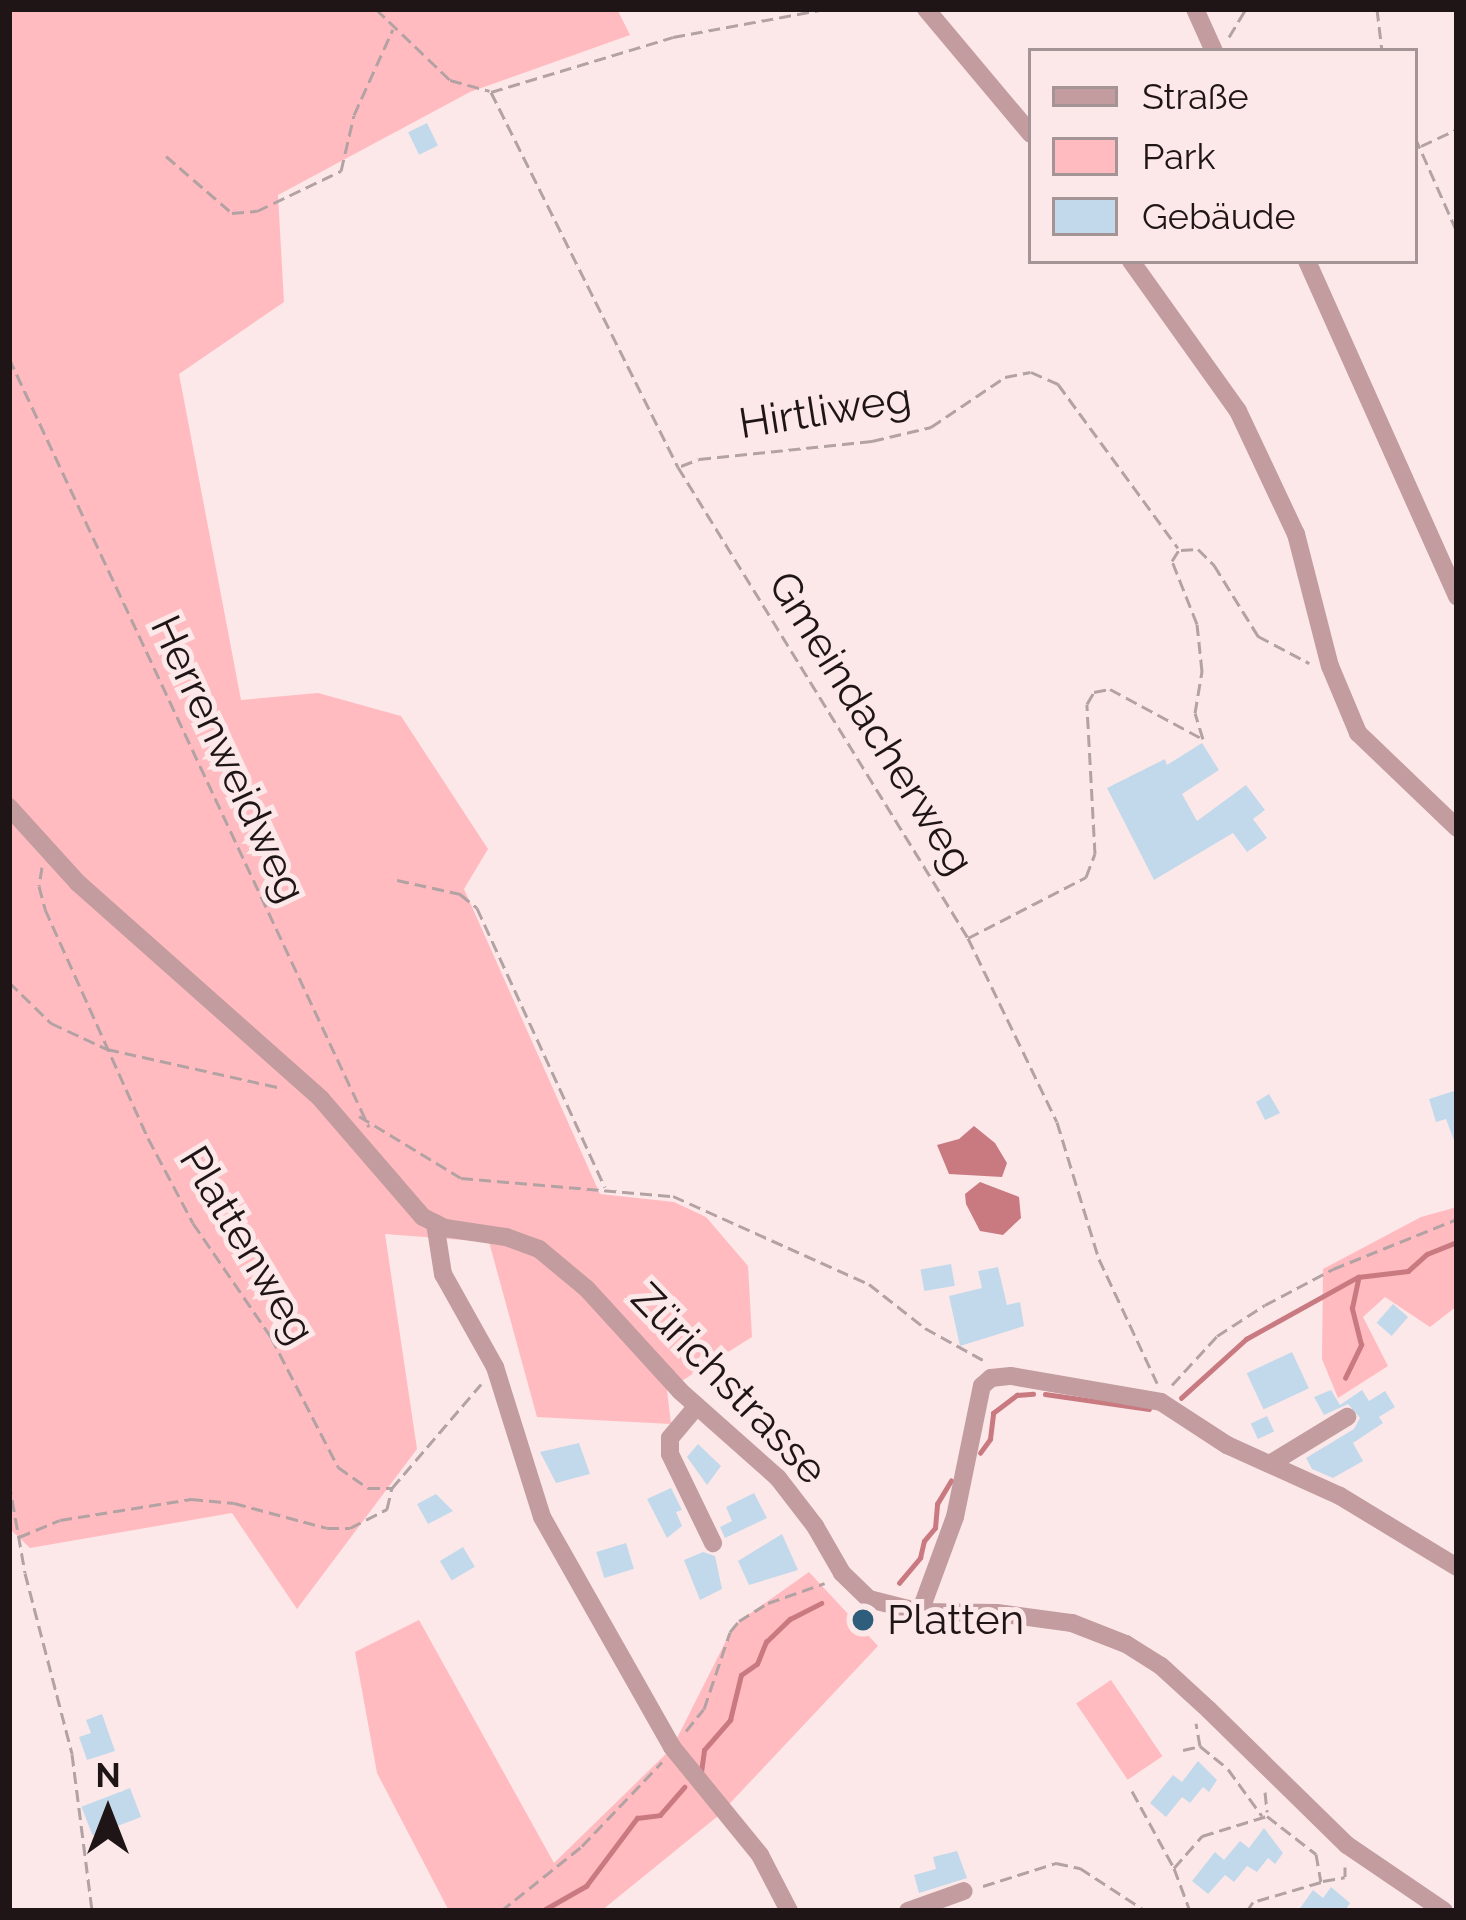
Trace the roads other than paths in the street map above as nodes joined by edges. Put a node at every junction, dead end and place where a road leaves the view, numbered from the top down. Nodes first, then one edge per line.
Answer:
1 (926, 9) edge
2 (1195, 9) edge
3 (1212, 48) edge
4 (1028, 130) edge
5 (1133, 264) edge
6 (1308, 264) edge
7 (1457, 597) edge
8 (9, 807) edge
9 (1457, 829) edge
10 (435, 1223) junction
11 (698, 1406) junction
12 (1347, 1417) dead end
13 (1273, 1462) junction
14 (713, 1543) dead end
15 (1457, 1567) edge
16 (920, 1612) junction
17 (964, 1892) road end
18 (789, 1911) edge
19 (908, 1911) edge
20 (1444, 1911) edge

1 - 4 street
2 - 3 street
5 - 9 street
6 - 7 street
8 - 10 street
10 - 11 street, Zürichstrasse
10 - 18 street
11 - 14 street
11 - 16 street, Zürichstrasse
12 - 13 street
13 - 15 street
13 - 16 street
16 - 20 street, Zürichstrasse
17 - 19 street

